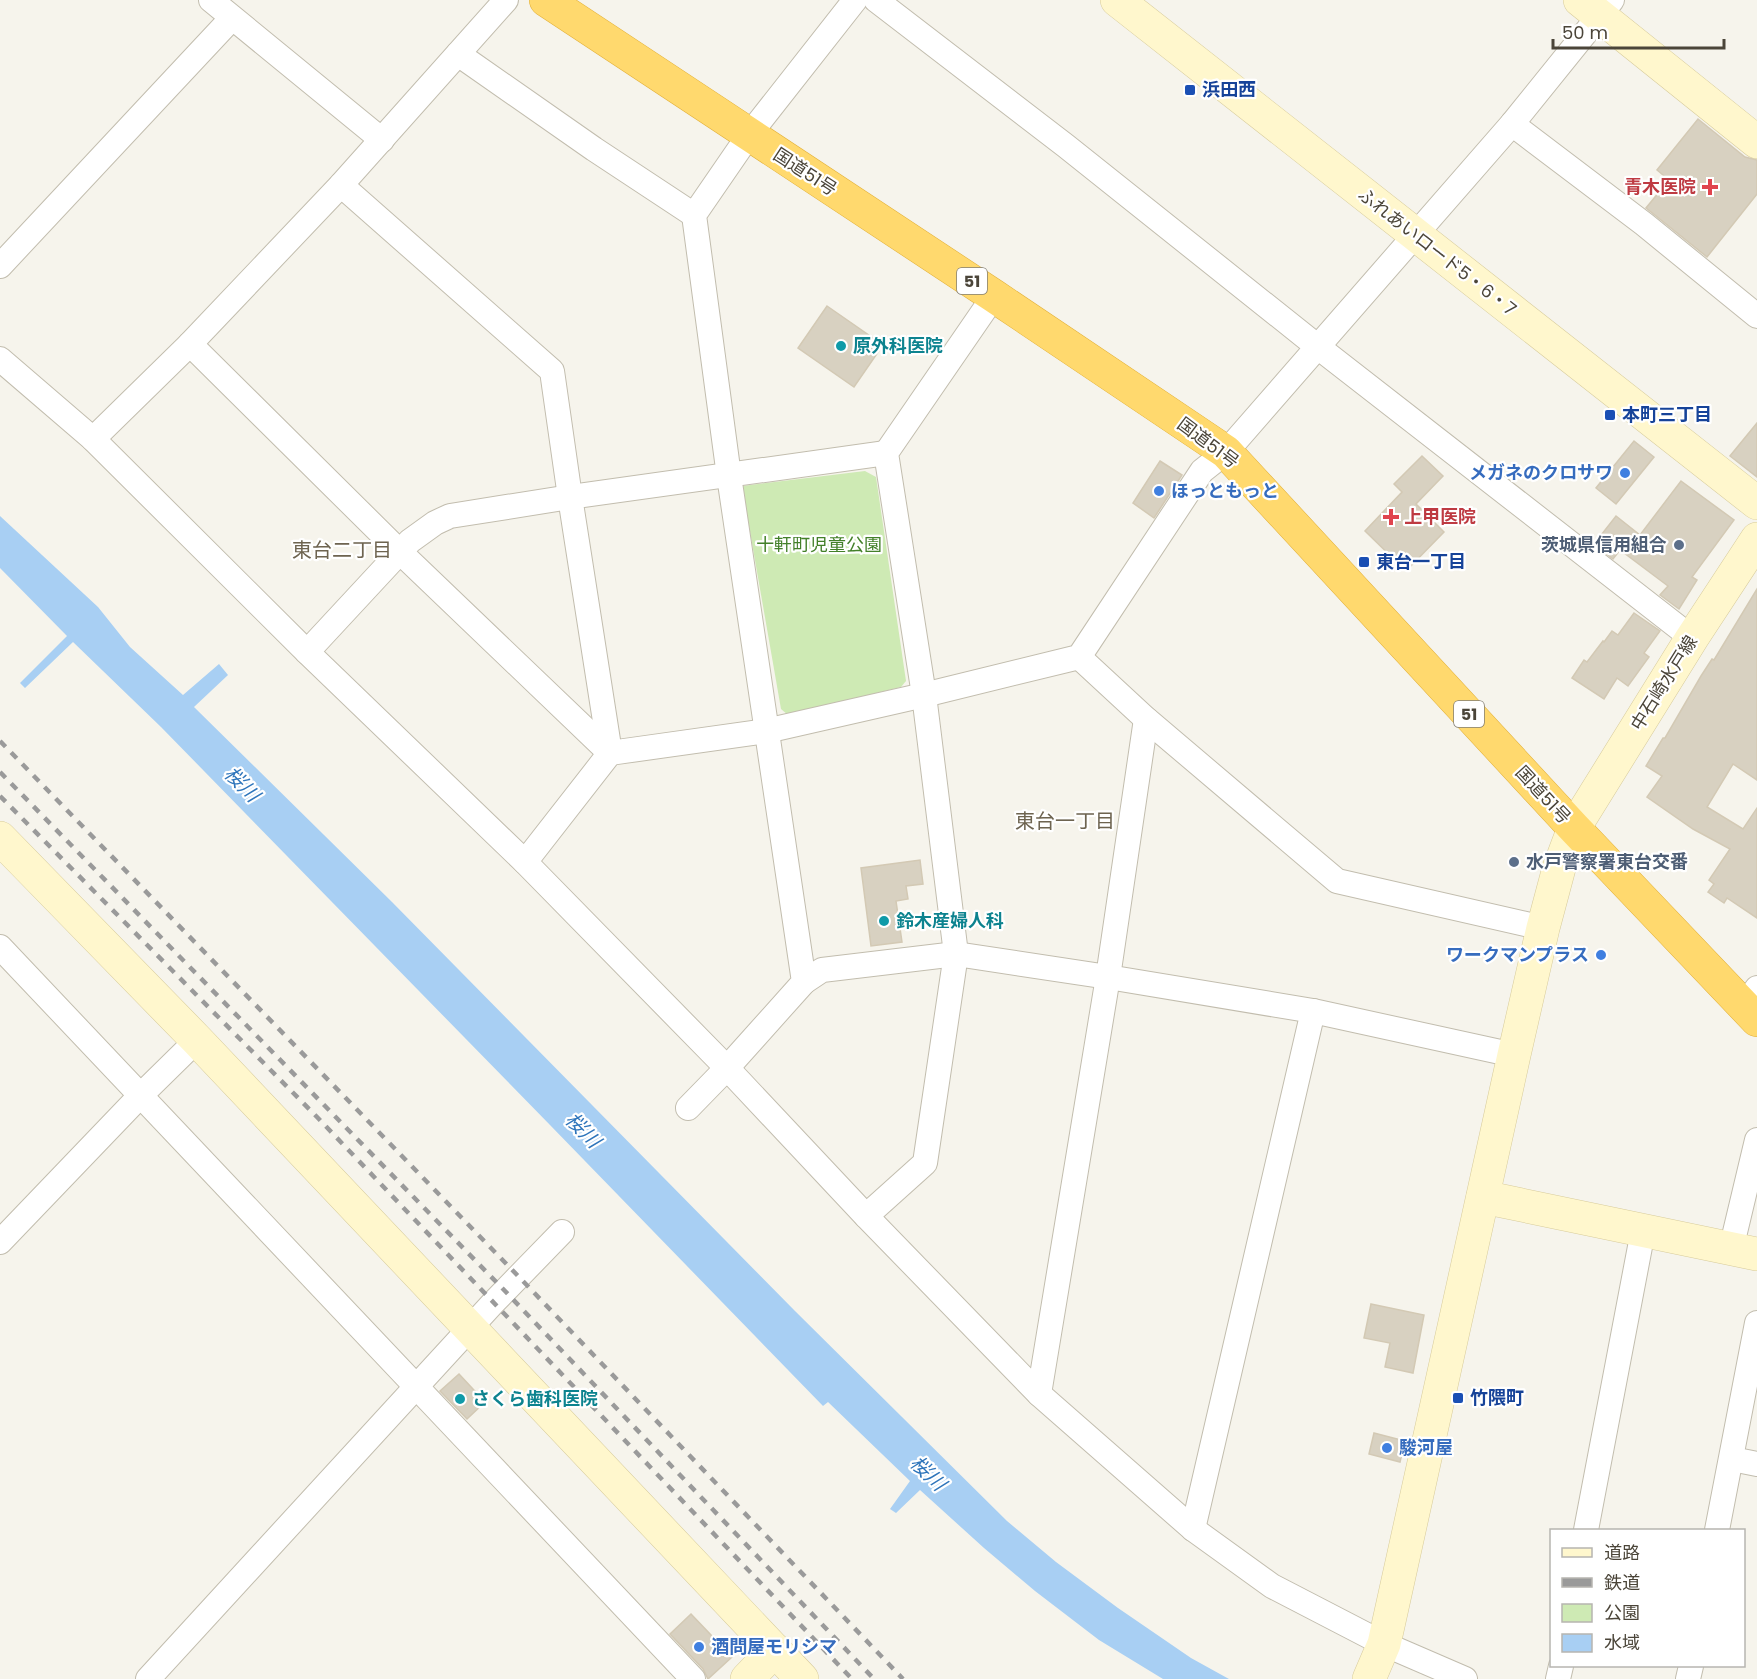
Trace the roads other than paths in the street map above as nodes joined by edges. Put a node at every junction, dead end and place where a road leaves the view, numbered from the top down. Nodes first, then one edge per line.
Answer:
1 (211, 0) edge
2 (506, 0) edge
3 (546, 0) edge
4 (855, 0) edge
5 (876, 0) edge
6 (1117, 0) edge
7 (1598, 5) edge
8 (232, 18) junction
9 (458, 54) junction
10 (1512, 124) junction
11 (748, 135) junction
12 (382, 140) junction
13 (1757, 142) edge
14 (341, 185) junction
15 (694, 215) junction
16 (1415, 235) junction
17 (0, 266) edge
18 (994, 296) junction
19 (1757, 316) edge
20 (190, 344) junction
21 (1318, 347) junction
22 (0, 359) edge
23 (93, 439) junction
24 (1226, 452) junction
25 (886, 453) junction
26 (729, 476) junction
27 (570, 497) junction
28 (1757, 503) edge
29 (1757, 539) edge
30 (400, 552) junction
31 (1692, 638) junction
32 (307, 652) junction
33 (1079, 657) junction
34 (924, 695) junction
35 (1146, 719) junction
36 (766, 730) junction
37 (610, 753) junction
38 (1574, 828) junction
39 (0, 838) edge
40 (525, 862) junction
41 (1543, 928) junction
42 (0, 947) edge
43 (956, 954) junction
44 (1108, 977) junction
45 (804, 982) junction
46 (1753, 1005) edge
47 (1313, 1011) junction
48 (197, 1040) junction
49 (1514, 1055) junction
50 (727, 1068) junction
51 (140, 1096) junction
52 (688, 1108) dead end
53 (1757, 1140) edge
54 (1483, 1197) junction
55 (866, 1216) junction
56 (1643, 1231) junction
57 (562, 1232) dead end
58 (0, 1242) edge
59 (1744, 1252) edge
60 (1757, 1323) edge
61 (470, 1328) junction
62 (416, 1387) junction
63 (1039, 1394) junction
64 (1732, 1459) junction
65 (1757, 1464) edge
66 (1193, 1529) junction
67 (1586, 1529) edge
68 (1718, 1529) edge
69 (775, 1650) junction
70 (1376, 1664) edge
71 (148, 1679) edge
72 (693, 1679) edge
73 (747, 1679) edge
74 (802, 1679) edge
75 (1466, 1679) edge

1 - 8 street
2 - 9 street
3 - 11 highway, 国道51号 / 51
4 - 11 street
5 - 21 street
6 - 16 street, ふれあいロード5・6・7
7 - 10 street
7 - 13 street
8 - 12 street
8 - 17 street
9 - 12 street
9 - 15 street
10 - 16 street
10 - 19 street
11 - 15 street
11 - 18 highway, 国道51号 / 51
12 - 14 street
14 - 20 street
14 - 27 street
15 - 26 street
16 - 21 street
16 - 28 street, ふれあいロード5・6・7
18 - 24 highway, 国道51号 / 51
18 - 25 street
20 - 23 street
20 - 30 street
21 - 24 street
21 - 31 street
22 - 23 street
23 - 32 street
24 - 33 street
24 - 38 highway, 国道51号 / 51
25 - 26 street
25 - 34 street
26 - 27 street
26 - 36 street
27 - 30 street
27 - 37 street
29 - 31 street, 中石崎水戸線
30 - 32 street
30 - 37 street
31 - 38 street, 中石崎水戸線
32 - 40 street
33 - 34 street
33 - 35 street
34 - 36 street
34 - 43 street
35 - 41 street
35 - 44 street
36 - 37 street
36 - 45 street
37 - 40 street
38 - 41 street, 中石崎水戸線
38 - 46 highway, 国道51号 / 51
39 - 48 street
40 - 50 street
41 - 49 street, 中石崎水戸線
42 - 51 street
43 - 44 street
43 - 45 street
43 - 55 street
44 - 47 street
44 - 63 street
45 - 50 street
47 - 49 street
47 - 66 street
48 - 51 street
48 - 61 street
49 - 54 street, 中石崎水戸線
50 - 52 street
50 - 55 street
51 - 58 street
51 - 62 street
53 - 59 street
54 - 56 street
54 - 70 street, 中石崎水戸線
55 - 63 street
56 - 59 street
56 - 67 street
57 - 61 street
60 - 64 street
61 - 62 street
61 - 69 street
62 - 71 street
62 - 72 street
63 - 66 street
64 - 65 street
64 - 68 street
66 - 70 street
69 - 73 street
69 - 74 street
70 - 75 street

